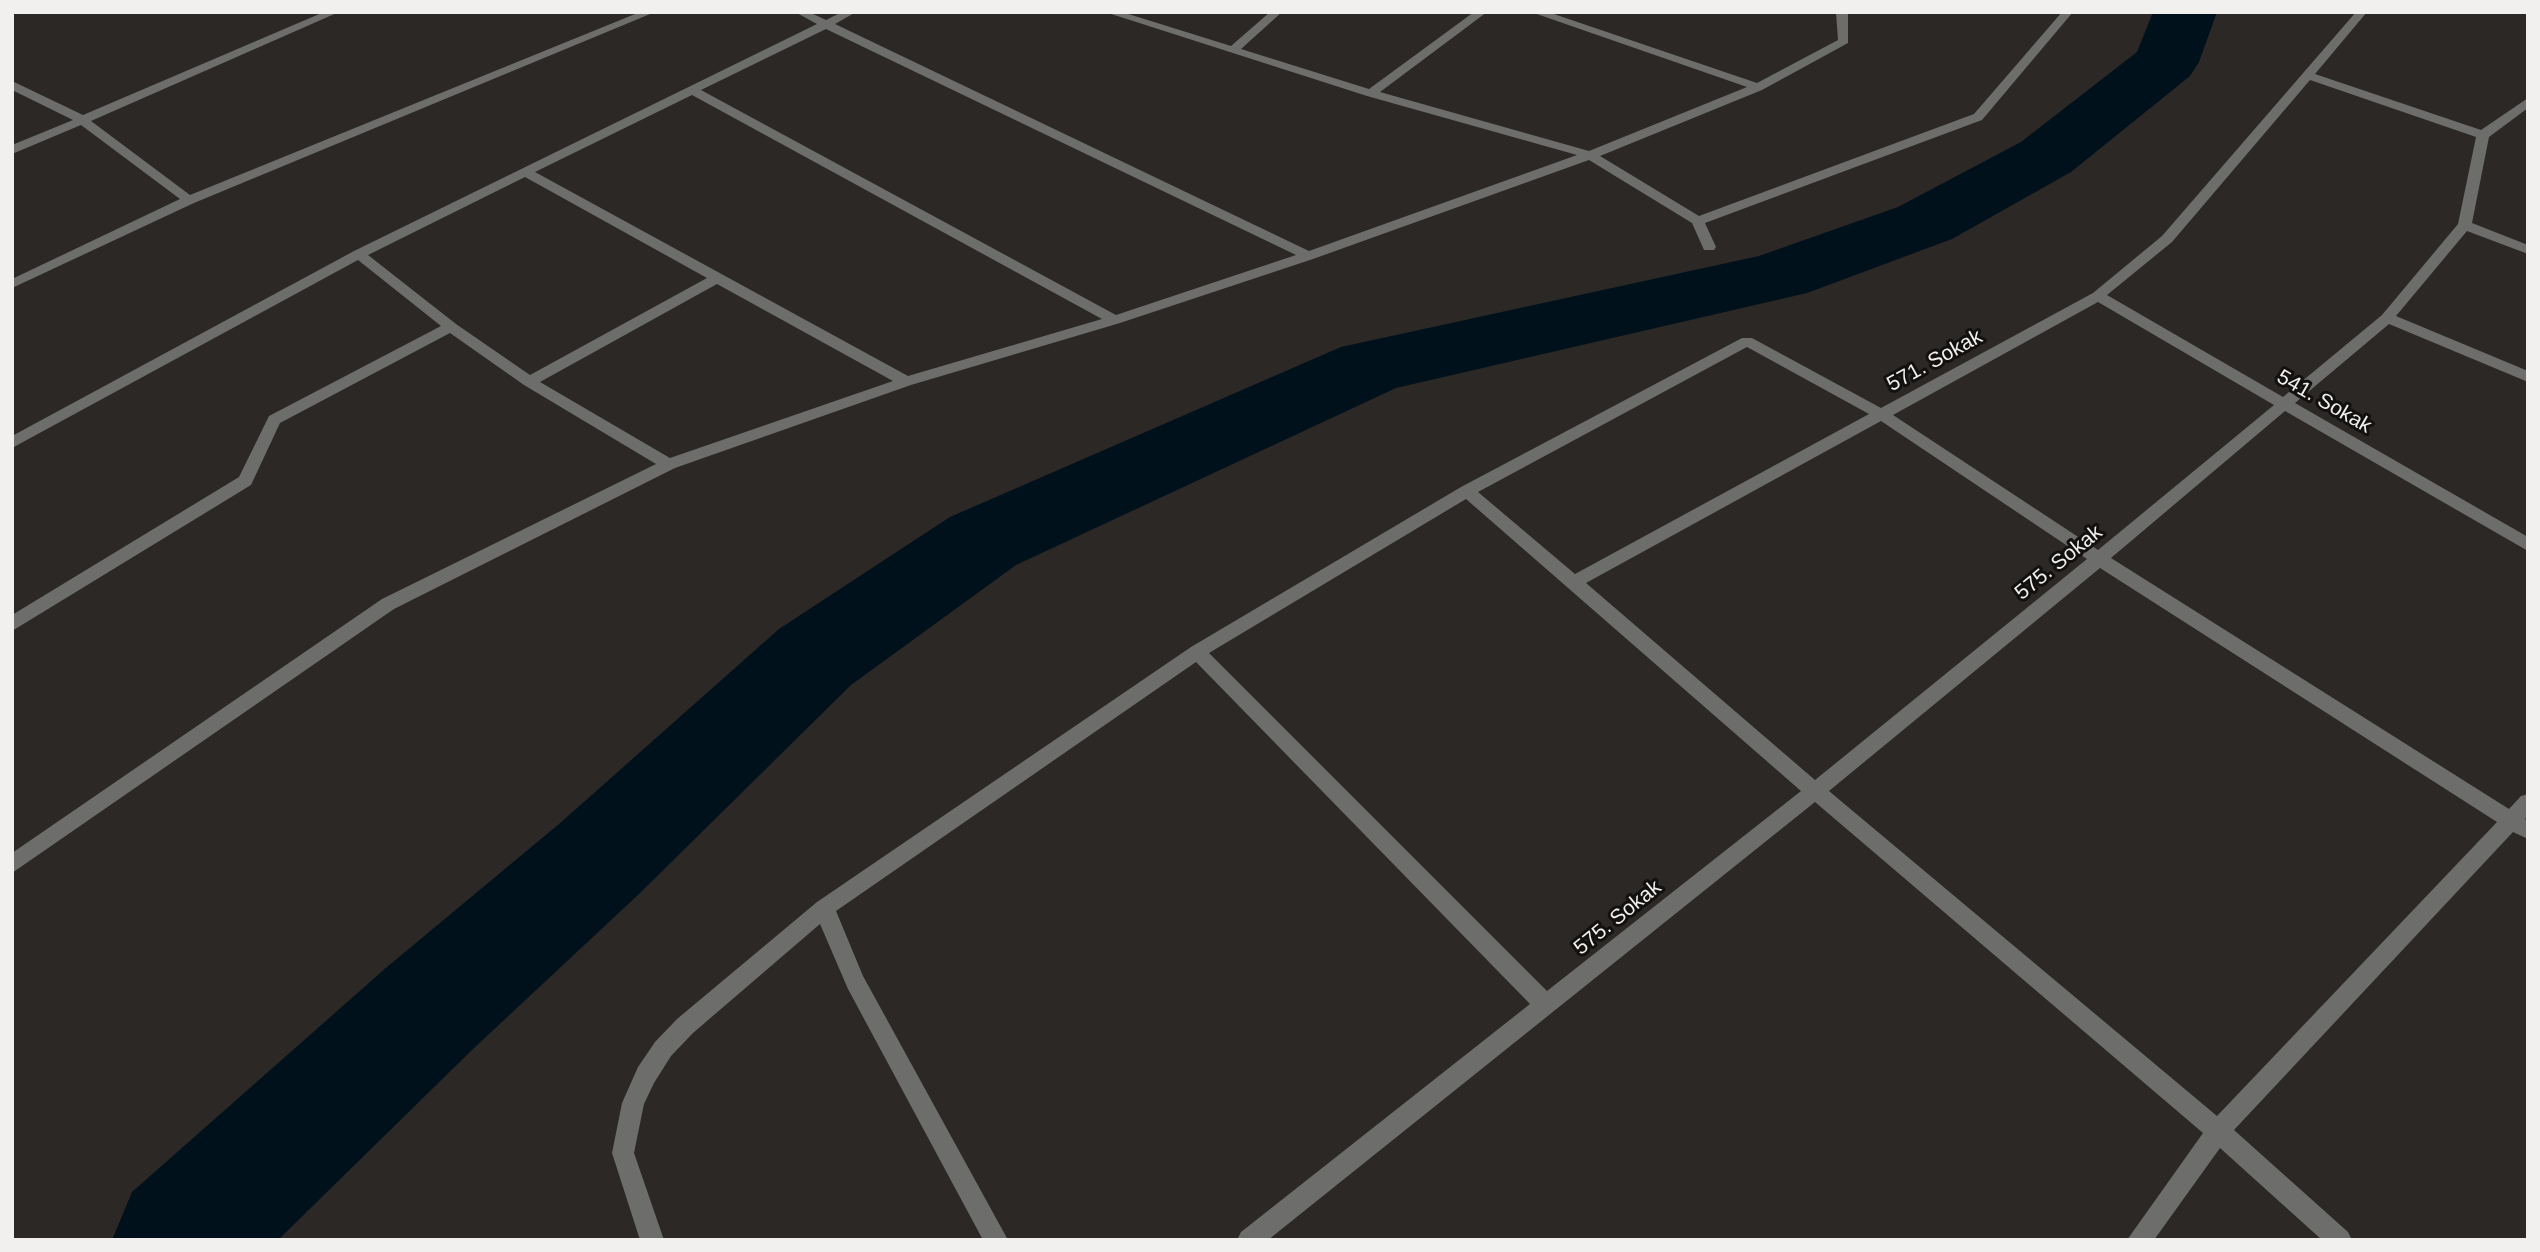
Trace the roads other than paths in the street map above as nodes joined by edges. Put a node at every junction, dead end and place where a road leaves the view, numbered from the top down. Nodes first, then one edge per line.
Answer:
1 (334, 12) edge
2 (650, 12) edge
3 (800, 12) edge
4 (850, 12) edge
5 (1110, 12) edge
6 (1277, 12) edge
7 (1482, 12) edge
8 (1536, 12) edge
9 (1842, 12) edge
10 (2068, 12) edge
11 (2362, 12) edge
12 (827, 24) junction
13 (1234, 49) junction
14 (2307, 75) junction
15 (12, 85) edge
16 (1758, 87) junction
17 (694, 91) junction
18 (1371, 93) junction
19 (2528, 102) edge
20 (81, 119) junction
21 (2483, 135) junction
22 (12, 150) edge
23 (1590, 155) junction
24 (525, 172) junction
25 (189, 200) junction
26 (1698, 221) junction
27 (2465, 225) junction
28 (1709, 247) dead end
29 (2528, 250) edge
30 (359, 254) junction
31 (1308, 256) junction
32 (717, 278) junction
33 (12, 284) edge
34 (2098, 296) junction
35 (2387, 318) junction
36 (1115, 320) junction
37 (451, 327) junction
38 (2528, 377) edge
39 (528, 382) junction
40 (906, 382) junction
41 (2284, 403) junction
42 (1881, 414) junction
43 (12, 443) edge
44 (669, 464) junction
45 (1467, 491) junction
46 (2528, 545) edge
47 (2099, 559) junction
48 (1574, 582) junction
49 (12, 624) edge
50 (1197, 652) junction
51 (1815, 791) junction
52 (2528, 802) edge
53 (2520, 825) edge
54 (12, 864) edge
55 (824, 908) junction
56 (1546, 1005) junction
57 (2218, 1131) junction
58 (652, 1240) edge
59 (996, 1240) edge
60 (1249, 1240) edge
61 (2139, 1240) edge
62 (2340, 1240) edge

1 - 20 street
2 - 25 street
3 - 12 street
4 - 12 street
5 - 13 street
6 - 13 street
7 - 18 street
8 - 16 street
9 - 16 street
10 - 26 street
11 - 14 street, 571. Sokak
12 - 17 street
12 - 31 street
13 - 18 street
14 - 21 street
14 - 34 street, 571. Sokak
15 - 20 street
16 - 23 street
17 - 24 street
17 - 36 street
18 - 23 street
19 - 21 street
20 - 22 street
20 - 25 street
21 - 27 street, 575. Sokak
23 - 26 street
23 - 31 street
24 - 30 street
24 - 32 street
25 - 33 street
26 - 28 street
27 - 29 street
27 - 35 street, 575. Sokak
30 - 37 street
30 - 43 street
31 - 36 street
32 - 39 street
32 - 40 street
34 - 41 street, 541. Sokak
34 - 42 street, 571. Sokak
35 - 38 street
35 - 41 street, 575. Sokak
36 - 40 street
37 - 39 street
37 - 49 street
39 - 44 street
40 - 44 street
41 - 46 street, 541. Sokak
41 - 47 street, 575. Sokak
42 - 45 street
42 - 47 street
42 - 48 street, 571. Sokak
44 - 54 street
45 - 48 street
45 - 50 street
47 - 51 street, 575. Sokak
47 - 53 street
48 - 51 street
50 - 55 street
50 - 56 street
51 - 56 street, 575. Sokak
51 - 57 street
52 - 53 street
53 - 57 street
55 - 58 street
55 - 59 street
56 - 60 street, 575. Sokak
57 - 61 street
57 - 62 street

